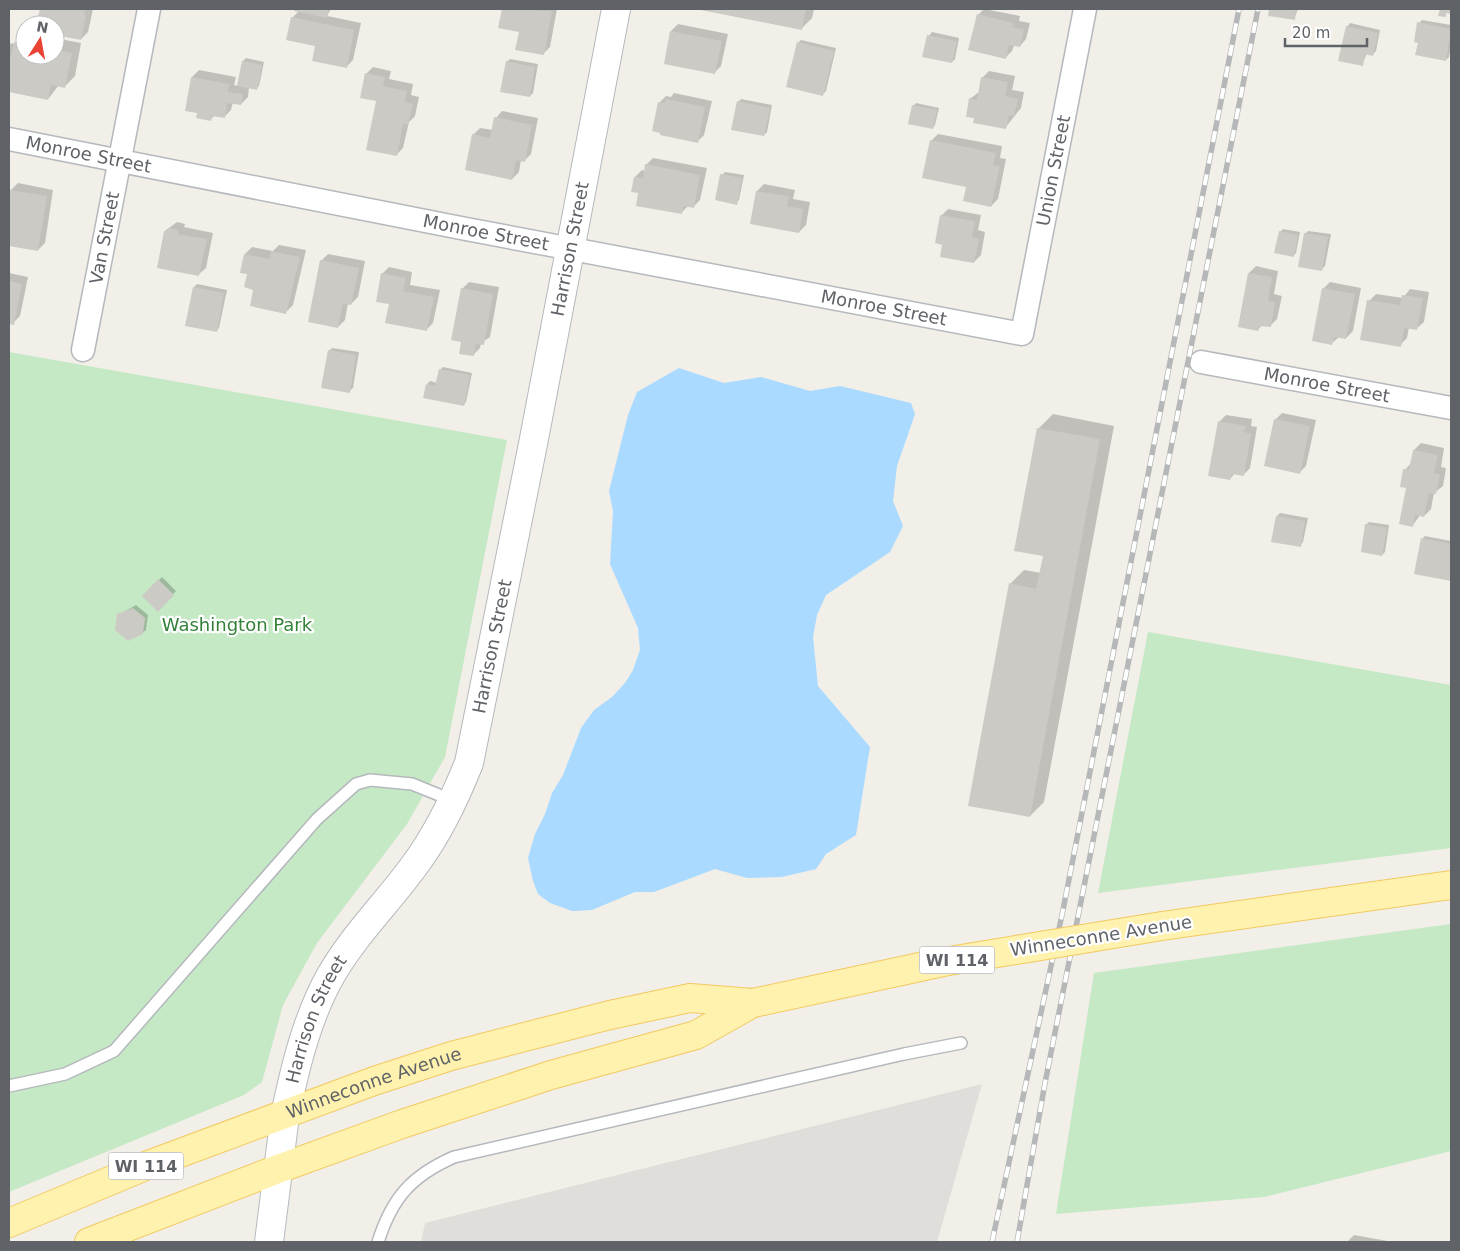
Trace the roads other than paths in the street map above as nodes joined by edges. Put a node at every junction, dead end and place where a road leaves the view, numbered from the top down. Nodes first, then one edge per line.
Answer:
1 (149, 9) edge
2 (616, 9) edge
3 (1084, 9) edge
4 (9, 139) edge
5 (119, 161) junction
6 (569, 248) junction
7 (1022, 334) joint
8 (83, 350) dead end
9 (1201, 362) dead end
10 (1451, 408) edge
11 (454, 801) junction
12 (1451, 886) edge
13 (753, 1003) junction
14 (961, 1043) dead end
15 (9, 1086) edge
16 (285, 1115) junction
17 (278, 1169) junction
18 (9, 1223) edge
19 (89, 1242) edge
20 (269, 1242) edge
21 (378, 1242) edge

1 - 5 street, Van Street
2 - 6 street, Harrison Street
3 - 7 street, Union Street
4 - 5 street, Monroe Street
5 - 6 street, Monroe Street
5 - 8 street, Van Street
6 - 7 street, Monroe Street
6 - 11 street, Harrison Street
9 - 10 street, Monroe Street
11 - 15 lane
11 - 16 street, Harrison Street
12 - 13 main road, Winneconne Avenue / WI 114, bridge
13 - 16 main road, Winneconne Avenue / WI 114
13 - 17 main road, Winneconne Avenue / WI 114
14 - 21 lane
16 - 17 street, Harrison Street
16 - 18 main road, Winneconne Avenue / WI 114
17 - 19 main road, Winneconne Avenue / WI 114
17 - 20 street, Harrison Street

